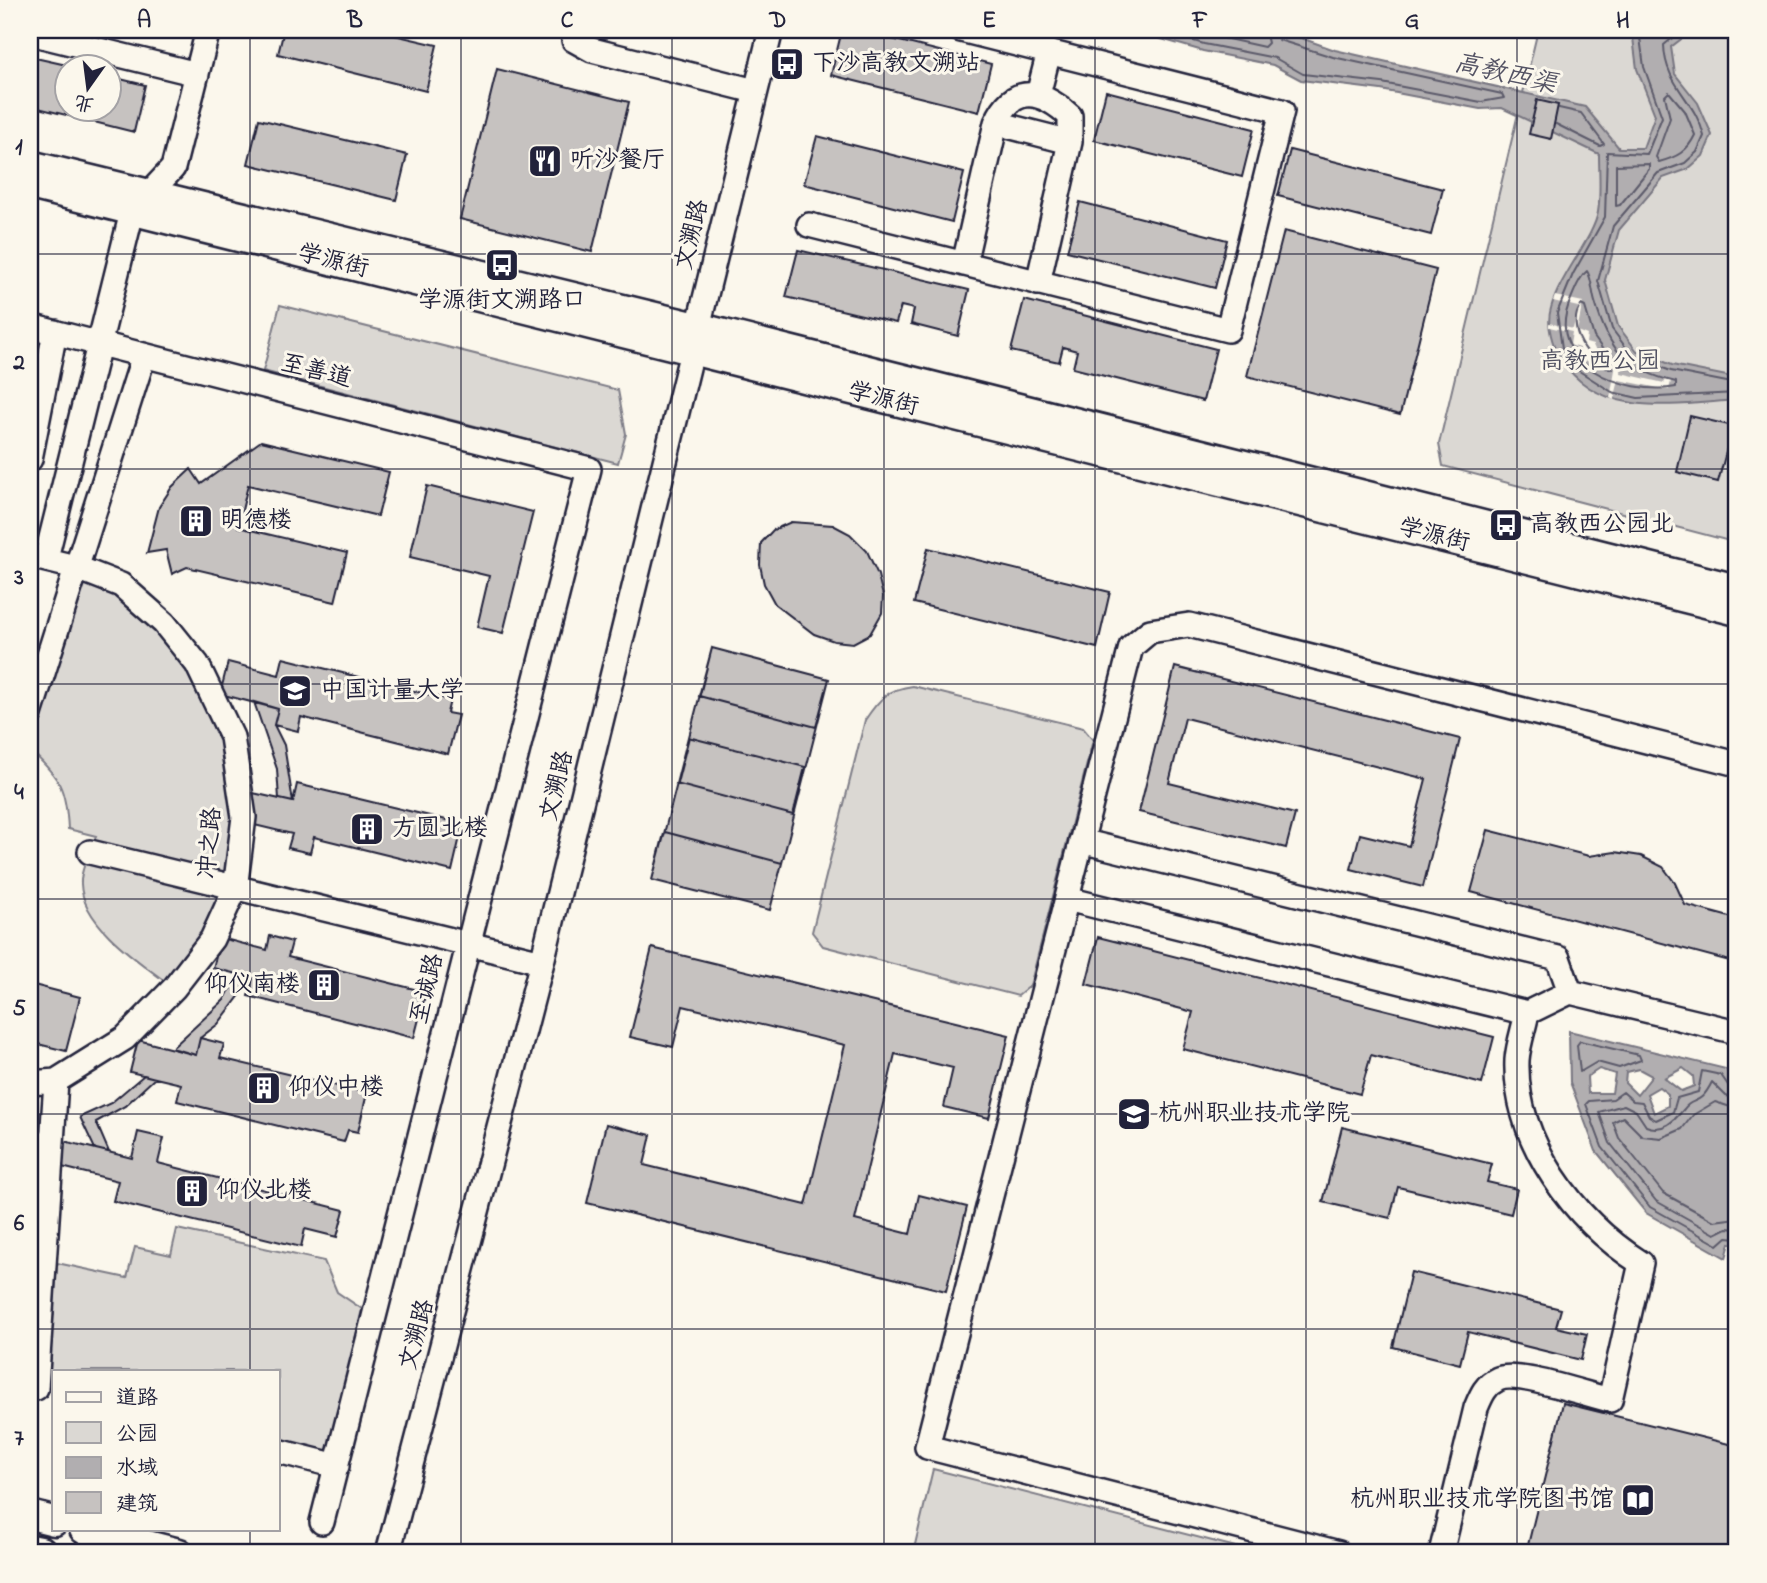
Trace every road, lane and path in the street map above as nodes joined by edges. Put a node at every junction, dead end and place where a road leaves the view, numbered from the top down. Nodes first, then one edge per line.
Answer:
1 (208, 30) edge
2 (573, 30) edge
3 (771, 30) edge
4 (961, 30) edge
5 (30, 33) edge
6 (1049, 52) junction
7 (197, 75) junction
8 (755, 92) junction
9 (1038, 95) junction
10 (996, 123) junction
11 (1070, 142) junction
12 (30, 165) edge
13 (30, 185) edge
14 (140, 203) junction
15 (809, 225) dead end
16 (964, 264) junction
17 (1038, 283) junction
18 (30, 326) edge
19 (55, 332) junction
20 (694, 340) junction
21 (99, 344) junction
22 (144, 355) junction
23 (30, 460) edge
24 (589, 469) joint
25 (38, 557) edge
26 (75, 567) junction
27 (1737, 589) edge
28 (1737, 611) edge
29 (30, 714) edge
30 (1737, 764) edge
31 (1081, 842) junction
32 (90, 852) dead end
33 (235, 889) junction
34 (1067, 899) junction
35 (467, 943) junction
36 (542, 962) junction
37 (1570, 992) junction
38 (1527, 1013) junction
39 (1737, 1032) edge
40 (56, 1081) junction
41 (30, 1083) edge
42 (40, 1390) edge
43 (280, 1452) edge
44 (337, 1466) junction
45 (30, 1515) edge
46 (30, 1521) edge
47 (52, 1521) edge
48 (52, 1522) edge
49 (322, 1522) dead end
50 (88, 1530) edge
51 (30, 1551) edge
52 (40, 1553) edge
53 (179, 1553) edge
54 (388, 1553) edge
55 (1339, 1553) edge
56 (1441, 1553) edge

1 - 7 street
2 - 8 street
3 - 8 street, 文溯路
4 - 6 street
5 - 7 street
6 - 9 street
6 - 17 street
7 - 14 street
8 - 20 street, 文溯路
9 - 10 street
9 - 11 street
10 - 11 street
10 - 16 street
11 - 17 street
12 - 14 main road, 学源街
13 - 14 main road, 学源街
14 - 20 main road, 学源街
14 - 21 street
15 - 16 street
16 - 17 street
18 - 19 street, 至善道
19 - 21 street, 至善道
19 - 23 street
20 - 27 main road, 学源街
20 - 28 main road, 学源街
20 - 36 street, 文溯路
21 - 22 street, 至善道
21 - 25 street
22 - 24 street, 至善道
22 - 26 street
24 - 35 street, 至诚路
25 - 26 street, 冲之路
26 - 29 street
26 - 33 street, 冲之路
30 - 31 street
31 - 34 street
31 - 37 street
32 - 33 street
33 - 35 street
33 - 40 street, 冲之路
34 - 38 street
34 - 55 street
35 - 36 street
35 - 44 street, 至诚路
36 - 54 street, 文溯路
37 - 38 street
37 - 39 street
38 - 56 street
40 - 41 street, 冲之路
40 - 42 street
43 - 44 street
44 - 49 street, 至诚路
45 - 47 main road
46 - 48 main road
50 - 53 main road
51 - 52 highway

